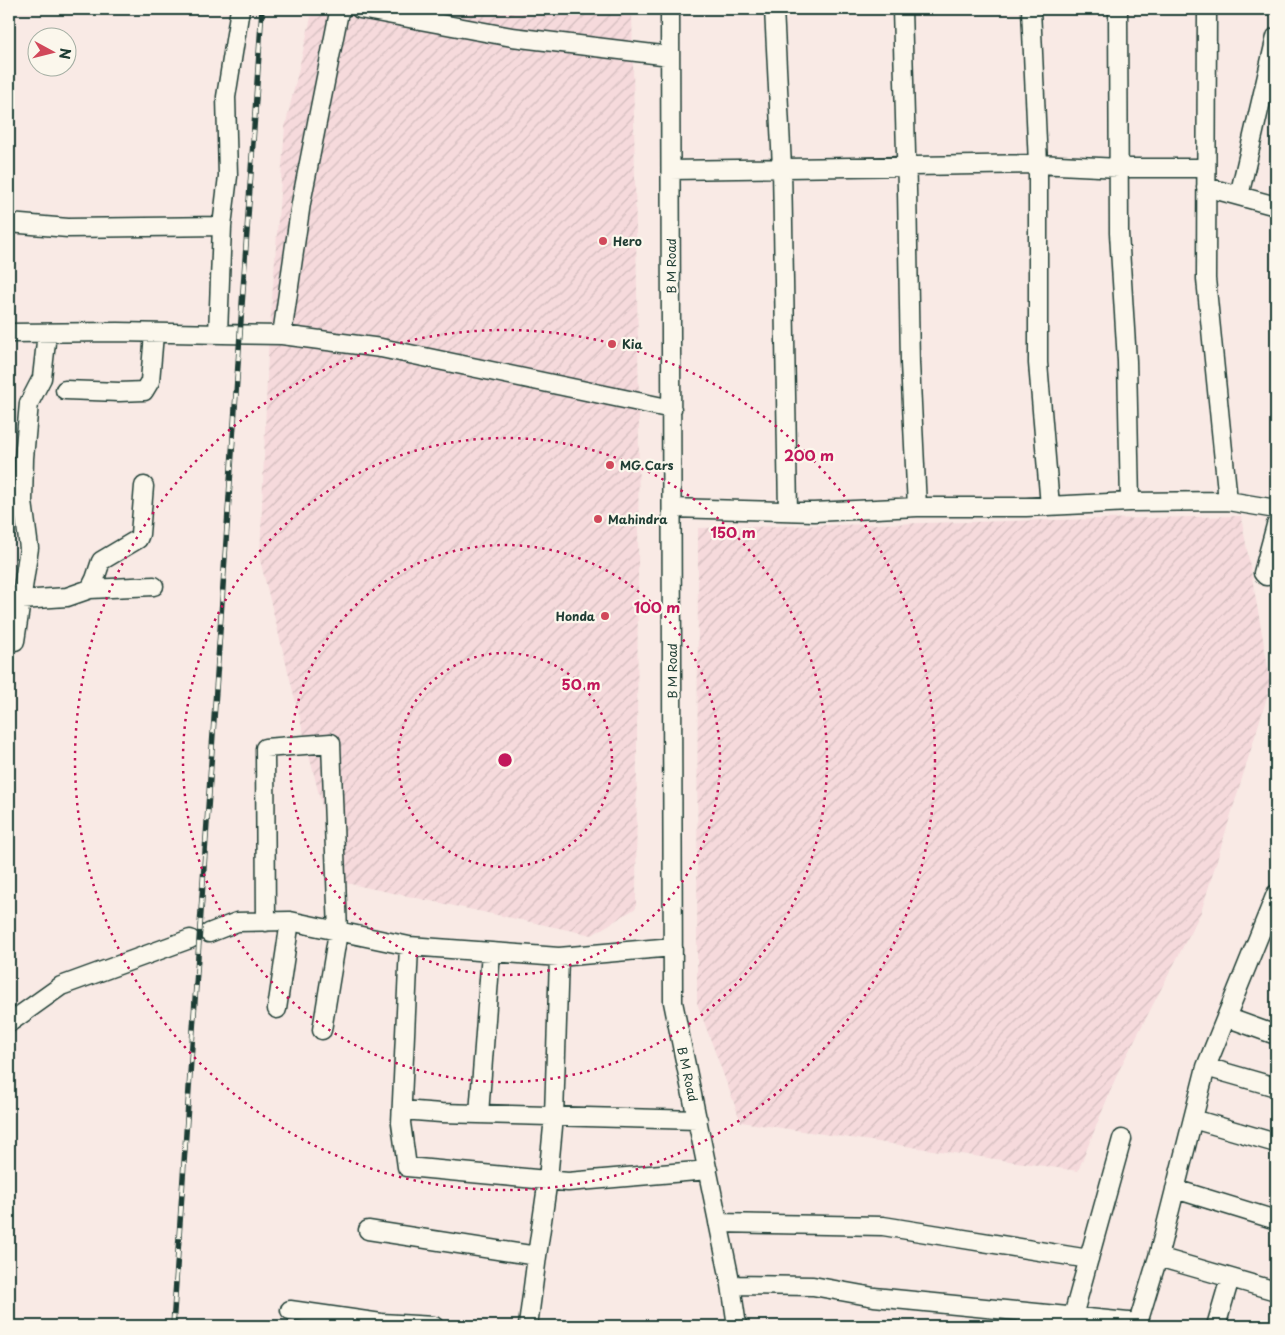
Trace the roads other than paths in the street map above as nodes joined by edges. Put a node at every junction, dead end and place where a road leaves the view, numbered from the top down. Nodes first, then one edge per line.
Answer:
1 (240, 9) edge
2 (342, 9) edge
3 (360, 9) edge
4 (670, 9) edge
5 (774, 9) edge
6 (902, 9) edge
7 (1031, 9) edge
8 (1118, 9) edge
9 (1207, 9) edge
10 (1276, 37) edge
11 (670, 56) junction
12 (1038, 164) junction
13 (907, 165) junction
14 (782, 167) junction
15 (1119, 168) junction
16 (1206, 168) junction
17 (671, 170) junction
18 (1206, 187) junction
19 (1238, 196) junction
20 (1276, 206) edge
21 (9, 223) edge
22 (222, 226) junction
23 (47, 332) junction
24 (9, 333) edge
25 (154, 334) junction
26 (218, 334) junction
27 (282, 335) junction
28 (65, 390) dead end
29 (672, 409) junction
30 (144, 486) dead end
31 (1228, 501) junction
32 (1130, 502) junction
33 (1050, 506) junction
34 (917, 507) junction
35 (672, 508) junction
36 (1276, 509) edge
37 (788, 511) junction
38 (1276, 525) edge
39 (1276, 575) edge
40 (154, 586) dead end
41 (90, 589) junction
42 (21, 600) junction
43 (15, 641) dead end
44 (1276, 894) edge
45 (266, 922) junction
46 (290, 922) junction
47 (338, 932) junction
48 (209, 933) dead end
49 (190, 940) dead end
50 (409, 946) junction
51 (673, 947) junction
52 (492, 952) junction
53 (559, 957) junction
54 (277, 1009) dead end
55 (1226, 1017) junction
56 (9, 1023) edge
57 (322, 1030) dead end
58 (1276, 1035) edge
59 (1206, 1067) junction
60 (1276, 1087) edge
61 (402, 1110) junction
62 (479, 1114) junction
63 (554, 1116) junction
64 (1193, 1118) junction
65 (698, 1120) junction
66 (1122, 1138) dead end
67 (1276, 1143) edge
68 (708, 1170) junction
69 (548, 1179) junction
70 (1175, 1189) junction
71 (1276, 1220) edge
72 (718, 1223) junction
73 (368, 1230) dead end
74 (537, 1256) junction
75 (1158, 1257) junction
76 (1089, 1259) junction
77 (1230, 1278) junction
78 (731, 1285) junction
79 (1276, 1291) edge
80 (290, 1310) dead end
81 (1062, 1319) edge
82 (1138, 1325) edge
83 (434, 1326) edge
84 (528, 1326) edge
85 (737, 1326) edge
86 (1216, 1326) edge

1 - 22 street
2 - 27 street
3 - 11 street
4 - 11 street, B M Road
5 - 14 street
6 - 13 street
7 - 12 street
8 - 15 street
9 - 16 street
10 - 19 street
11 - 17 street, B M Road
12 - 13 street
12 - 15 street
12 - 33 street
13 - 14 street
13 - 34 street
14 - 17 street
14 - 37 street
15 - 16 street
15 - 32 street
16 - 18 street
17 - 29 street, B M Road
18 - 19 street
18 - 31 street
19 - 20 street
21 - 22 street
22 - 26 street
23 - 24 street
23 - 25 street
23 - 42 street
25 - 26 street
25 - 28 street
26 - 27 street
27 - 29 street
29 - 35 street, B M Road
30 - 41 street
31 - 32 street
31 - 36 street
32 - 33 street
33 - 34 street
34 - 37 street
35 - 37 street
35 - 51 street, B M Road
38 - 39 street
40 - 41 street
41 - 42 street
42 - 43 street
44 - 55 street
45 - 46 street
45 - 47 street
45 - 48 street
46 - 47 street
46 - 54 street
47 - 50 street
47 - 57 street
49 - 56 street
50 - 52 street
50 - 61 street
51 - 53 street
51 - 65 street, B M Road
52 - 53 street
52 - 62 street
53 - 63 street
55 - 58 street
55 - 59 street
59 - 60 street
59 - 64 street
61 - 62 street
61 - 69 street
62 - 63 street
63 - 65 street
63 - 69 street
64 - 67 street
64 - 70 street
65 - 68 street, B M Road
66 - 76 street
68 - 69 street
68 - 72 street, B M Road
69 - 74 street
70 - 71 street
70 - 75 street
72 - 76 street
72 - 78 street, B M Road
73 - 74 street
74 - 84 street
75 - 77 street
75 - 82 street
76 - 81 street
77 - 79 street
77 - 86 street
78 - 81 street
78 - 85 street, B M Road
80 - 83 street
81 - 82 street

